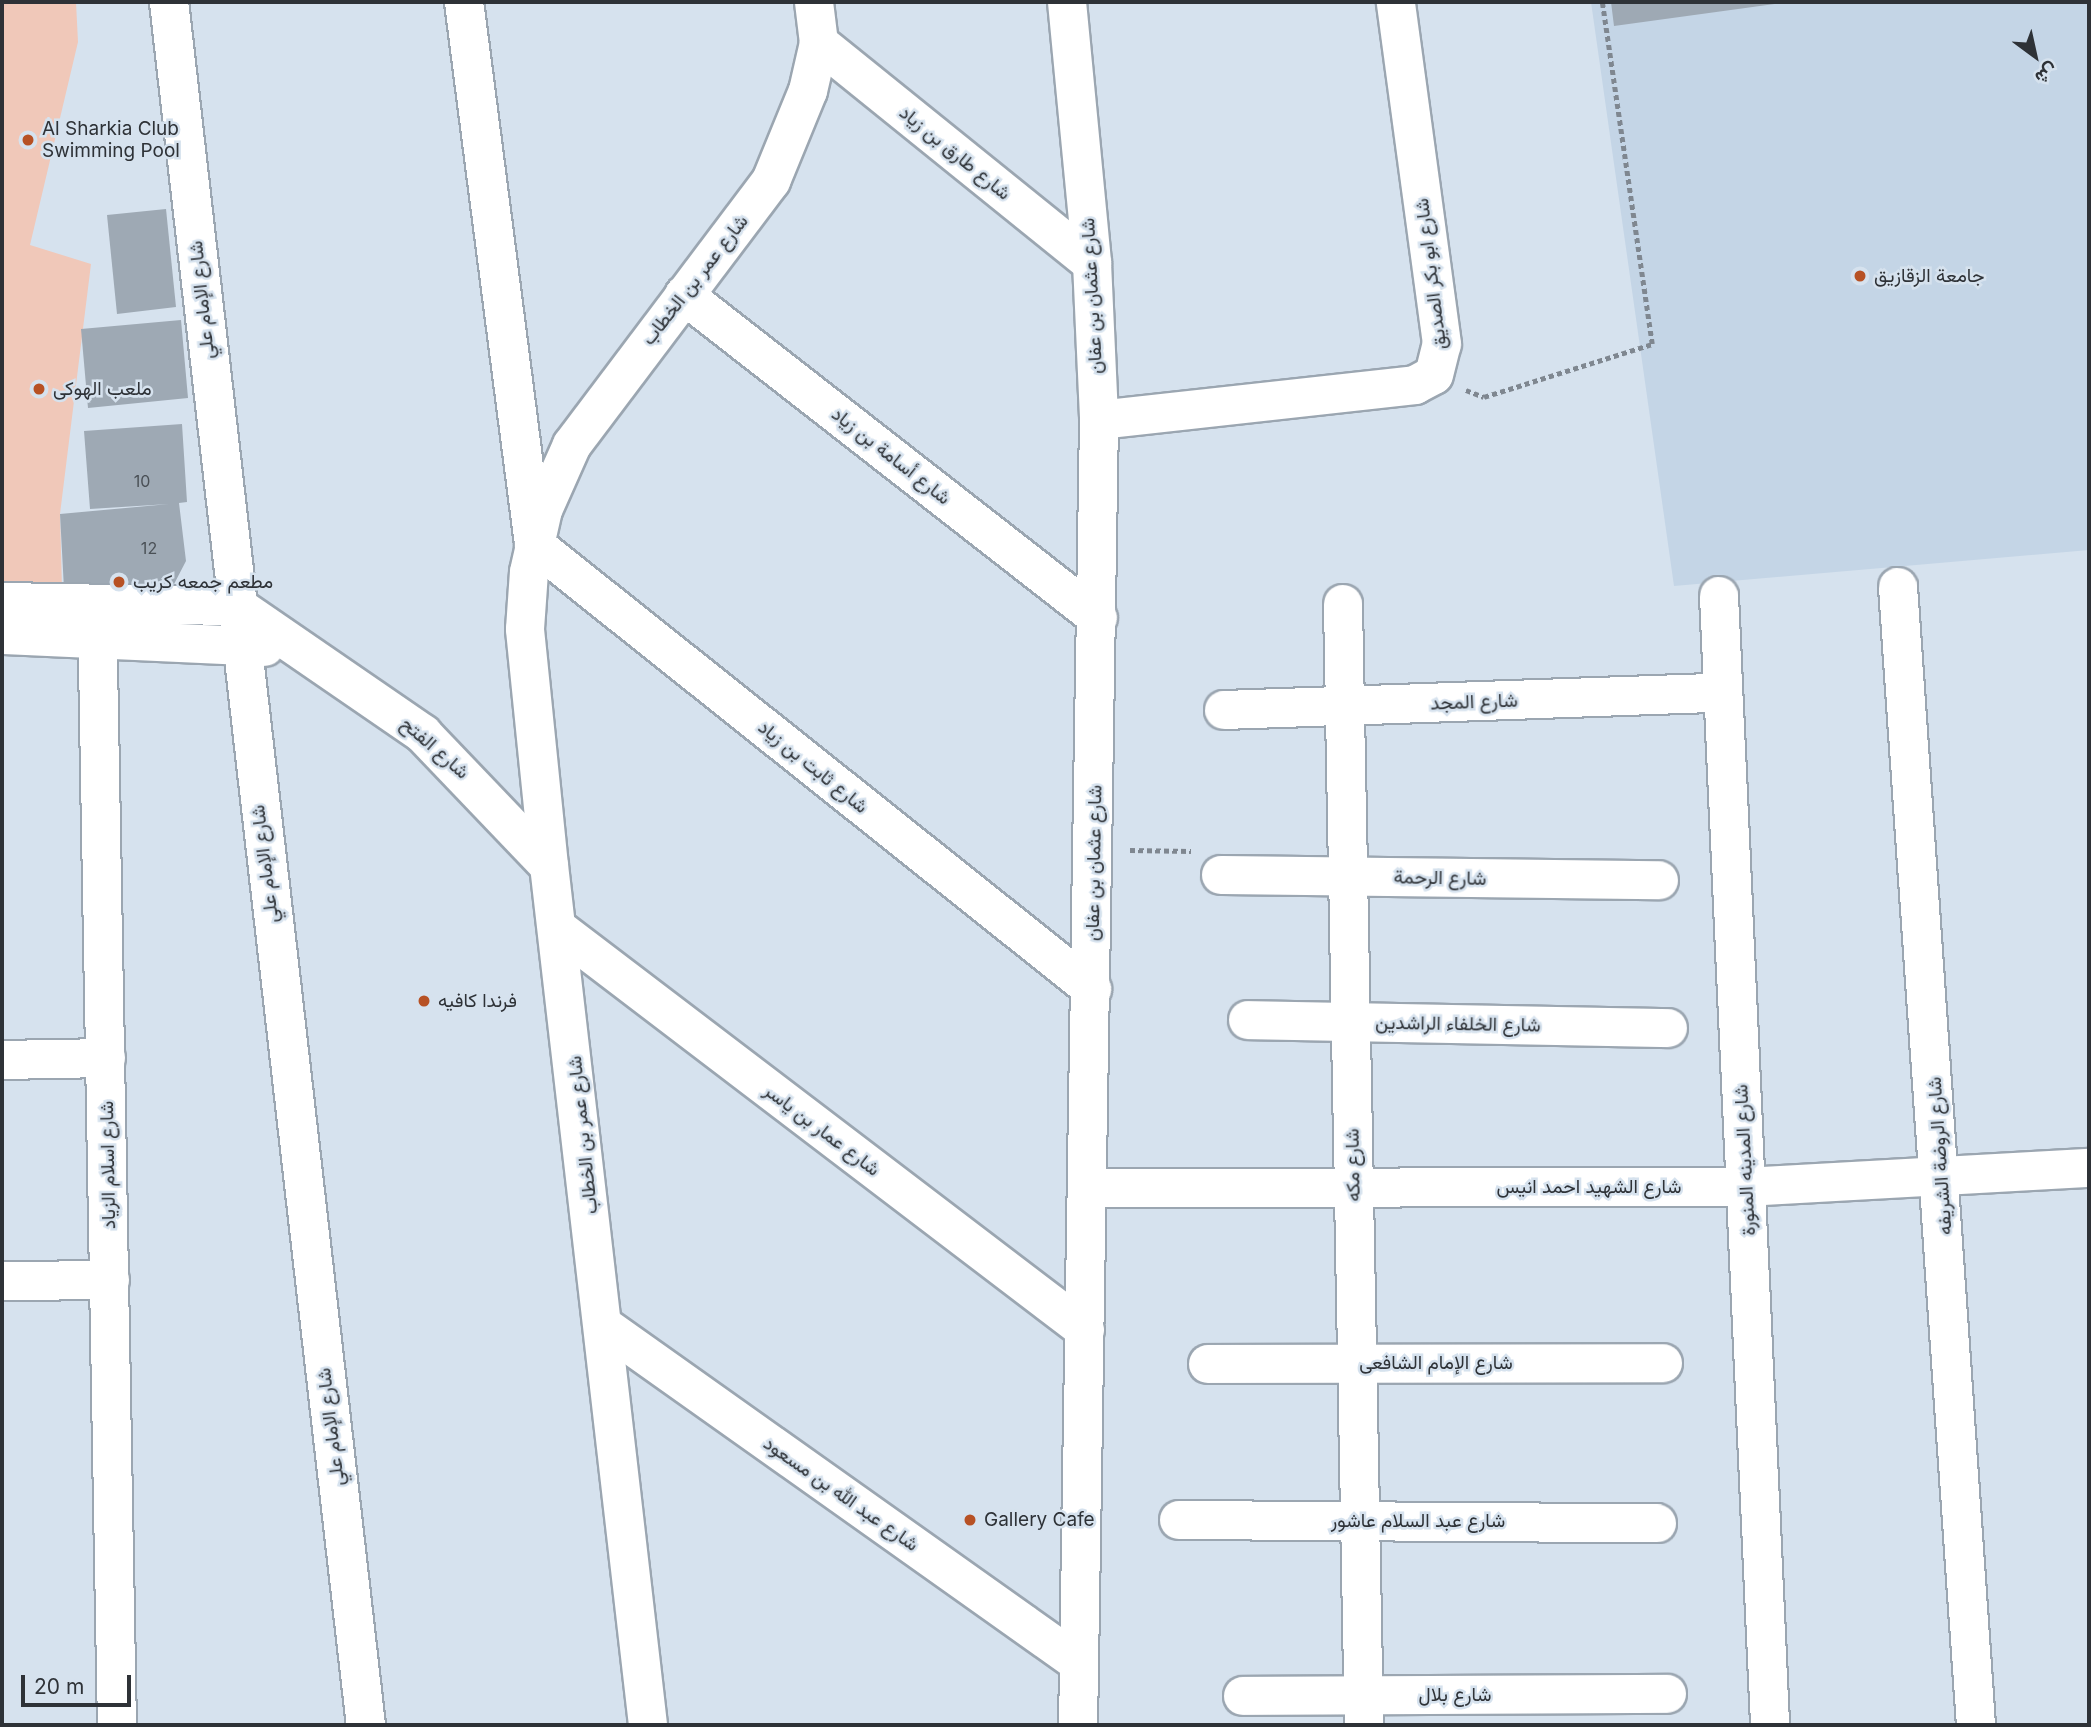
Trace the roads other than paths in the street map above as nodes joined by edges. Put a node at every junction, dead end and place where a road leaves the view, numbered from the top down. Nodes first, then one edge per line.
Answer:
1 (169, 2) edge
2 (464, 2) edge
3 (814, 2) edge
4 (1067, 2) edge
5 (1396, 2) edge
6 (819, 43) junction
7 (1092, 263) junction
8 (684, 295) junction
9 (1099, 421) junction
10 (534, 544) junction
11 (1898, 587) dead end
12 (1719, 596) dead end
13 (2, 602) edge
14 (1343, 604) dead end
15 (1098, 618) junction
16 (98, 622) junction
17 (238, 625) junction
18 (2, 635) edge
19 (1723, 693) junction
20 (1345, 706) junction
21 (1224, 710) dead end
22 (549, 866) junction
23 (1221, 875) road end
24 (1348, 877) junction
25 (1659, 880) dead end
26 (560, 930) junction
27 (1091, 989) junction
28 (1248, 1020) dead end
29 (1350, 1022) junction
30 (1668, 1028) dead end
31 (106, 1058) junction
32 (2, 1060) edge
33 (2089, 1168) edge
34 (1941, 1176) junction
35 (1746, 1187) junction
36 (1088, 1188) junction
37 (1354, 1188) junction
38 (110, 1280) junction
39 (2, 1281) edge
40 (604, 1326) junction
41 (1085, 1330) junction
42 (1357, 1363) junction
43 (1663, 1363) dead end
44 (1208, 1364) dead end
45 (1179, 1520) dead end
46 (1360, 1521) junction
47 (1657, 1523) dead end
48 (1079, 1663) junction
49 (1667, 1694) dead end
50 (1243, 1696) dead end
51 (1364, 1710) edge
52 (117, 1725) edge
53 (366, 1725) edge
54 (649, 1725) edge
55 (1078, 1725) edge
56 (1770, 1725) edge
57 (1976, 1725) edge

1 - 17 street, شارع الإمام علي
2 - 10 street, شارع عمر بن الخطاب
3 - 6 street, شارع عمر بن الخطاب
4 - 7 street, شارع عثمان بن عفان
5 - 9 street, شارع ابو بكر الصديق
6 - 7 street, شارع طارق بن زياد
6 - 8 street, شارع عمر بن الخطاب
7 - 9 street, شارع عثمان بن عفان
8 - 10 street, شارع عمر بن الخطاب
8 - 15 street, شارع أسامة بن زياد
9 - 15 street, شارع عثمان بن عفان
10 - 22 street, شارع عمر بن الخطاب
10 - 27 street, شارع ثابت بن زياد
11 - 34 street, شارع الروضة الشريفه
12 - 19 street, شارع المدينه المنورة
13 - 16 street, شارع الفتح
14 - 20 street, شارع مكه
15 - 27 street, شارع عثمان بن عفان
16 - 17 street, شارع الفتح
16 - 18 street, شارع الفتح
16 - 31 street, شارع اسلام الزياد
17 - 22 street, شارع الفتح
17 - 53 street, شارع الإمام علي
19 - 20 street, شارع المجد
19 - 35 street, شارع المدينه المنورة
20 - 21 street, شارع المجد
20 - 24 street, شارع مكه
22 - 26 street, شارع عمر بن الخطاب
23 - 24 street, شارع الرحمة
24 - 25 street, شارع الرحمة
24 - 29 street, شارع مكه
26 - 40 street, شارع عمر بن الخطاب
26 - 41 street, شارع عمار بن ياسر
27 - 36 street, شارع عثمان بن عفان
28 - 29 street, شارع الخلفاء الراشدين
29 - 30 street, شارع الخلفاء الراشدين
29 - 37 street, شارع مكه
31 - 32 street
31 - 38 street, شارع اسلام الزياد
33 - 34 street, شارع الشهيد احمد انيس
34 - 35 street, شارع الشهيد احمد انيس
34 - 57 street, شارع الروضة الشريفه
35 - 37 street, شارع الشهيد احمد انيس
35 - 56 street, شارع المدينه المنورة
36 - 37 street, شارع الشهيد احمد انيس
36 - 41 street, شارع عثمان بن عفان
37 - 42 street, شارع مكه
38 - 39 street
38 - 52 street, شارع اسلام الزياد
40 - 48 street, شارع عبد الله بن مسعود
40 - 54 street, شارع عمر بن الخطاب
41 - 48 street, شارع عثمان بن عفان
42 - 43 street, شارع الإمام الشافعى
42 - 44 street, شارع الإمام الشافعى
42 - 46 street, شارع مكه
45 - 46 street, شارع عبد السلام عاشور
46 - 47 street, شارع عبد السلام عاشور
46 - 51 street, شارع مكه
48 - 55 street, شارع عثمان بن عفان
49 - 51 street, شارع بلال
50 - 51 street, شارع بلال

